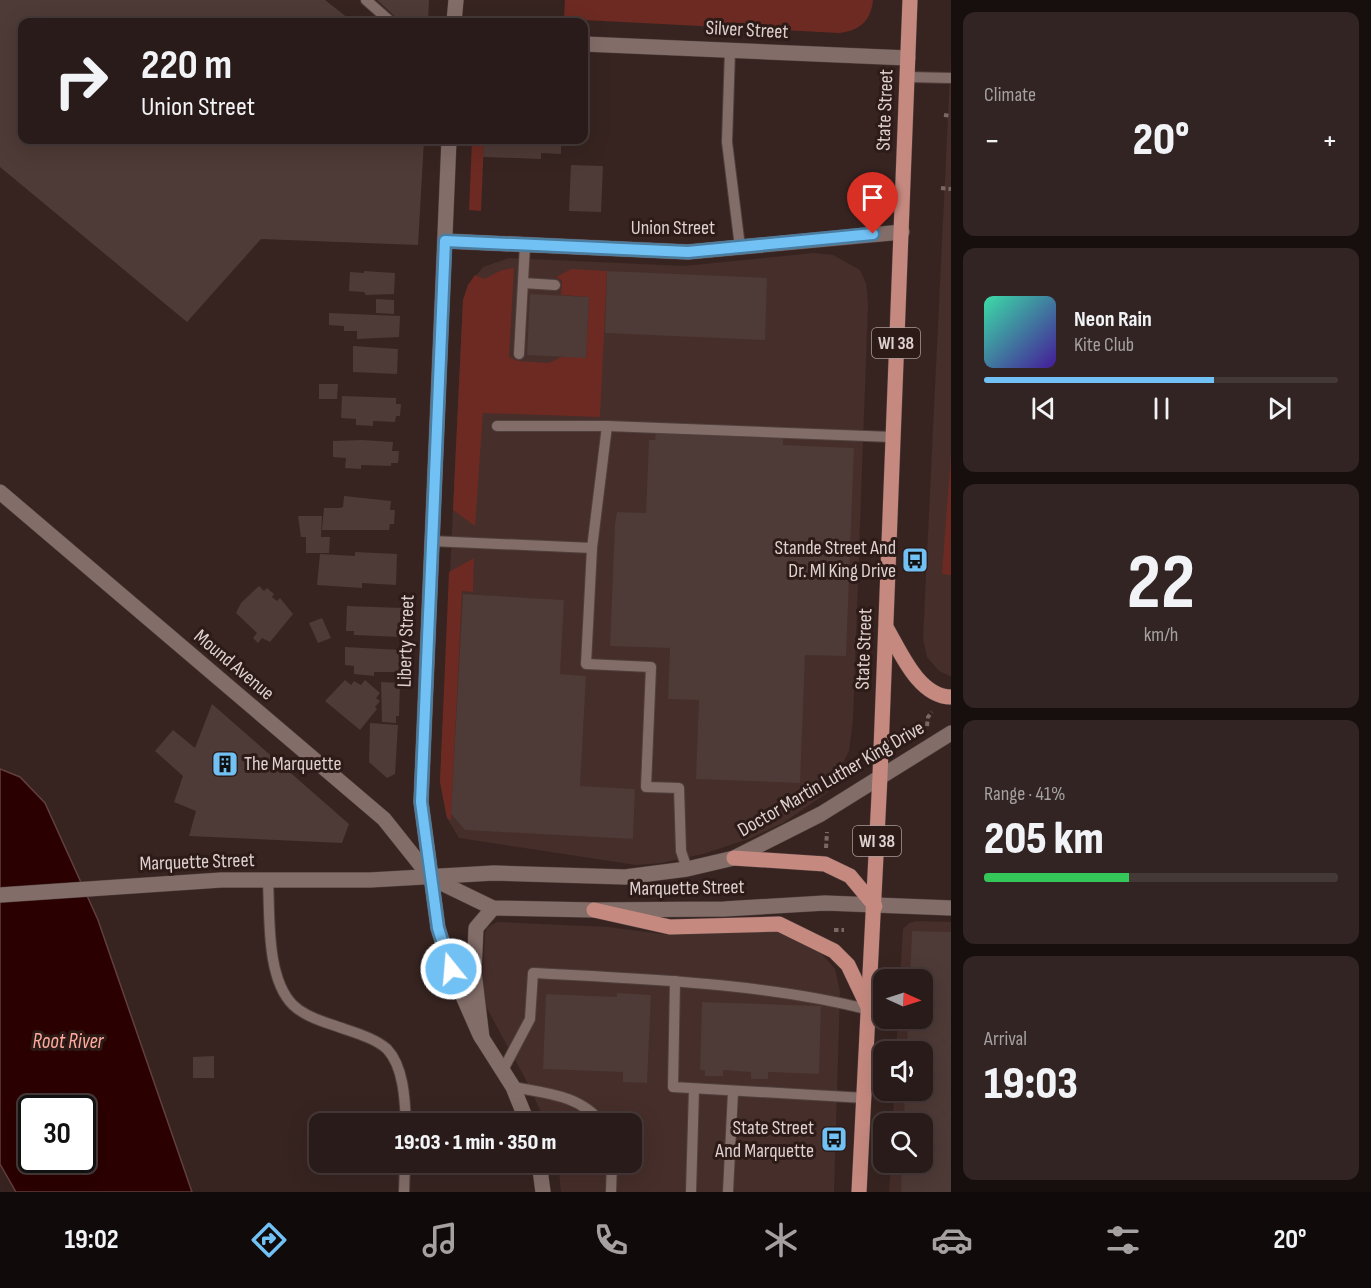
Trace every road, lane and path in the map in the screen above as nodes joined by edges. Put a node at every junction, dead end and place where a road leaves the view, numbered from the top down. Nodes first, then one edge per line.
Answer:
1 (366, 0) edge
2 (456, 0) edge
3 (910, 0) edge
4 (387, 18) edge
5 (454, 18) edge
6 (588, 44) edge
7 (730, 50) junction
8 (908, 58) junction
9 (907, 76) junction
10 (951, 78) edge
11 (944, 116) dead end
12 (951, 116) edge
13 (449, 144) edge
14 (941, 188) dead end
15 (951, 189) edge
16 (902, 232) junction
17 (445, 241) junction
18 (525, 245) junction
19 (740, 247) junction
20 (523, 284) junction
21 (555, 285) dead end
22 (519, 354) dead end
23 (497, 426) dead end
24 (607, 426) junction
25 (892, 437) junction
26 (0, 492) edge
27 (431, 540) junction
28 (592, 548) junction
29 (886, 628) junction
30 (951, 698) edge
31 (933, 711) dead end
32 (927, 728) dead end
33 (951, 734) edge
34 (880, 777) junction
35 (827, 828) dead end
36 (826, 852) dead end
37 (734, 858) junction
38 (687, 869) junction
39 (624, 877) joint
40 (431, 878) junction
41 (268, 881) junction
42 (0, 895) edge
43 (874, 906) junction
44 (493, 908) junction
45 (951, 909) edge
46 (594, 910) junction
47 (675, 981) junction
48 (870, 1010) junction
49 (482, 1038) junction
50 (503, 1070) junction
51 (513, 1087) junction
52 (694, 1089) junction
53 (733, 1092) junction
54 (865, 1098) junction
55 (406, 1113) edge
56 (524, 1113) edge
57 (594, 1113) edge
58 (405, 1173) edge
59 (540, 1173) edge
60 (612, 1173) edge
61 (404, 1192) edge
62 (543, 1192) edge
63 (611, 1192) edge
64 (691, 1192) edge
65 (728, 1192) edge
66 (859, 1192) edge

1 - 4 lane
2 - 5 street
3 - 8 main road, State Street / WI 38
6 - 7 street, Silver Street
7 - 8 street, Silver Street
7 - 19 lane
8 - 9 main road, State Street / WI 38
9 - 10 lane
9 - 16 main road, State Street / WI 38
11 - 12 path
13 - 17 street, Liberty Street
14 - 15 path
16 - 19 street, Union Street
16 - 25 main road, State Street / WI 38
17 - 18 street, Union Street
17 - 27 street, Liberty Street
18 - 19 street, Union Street
18 - 20 lane
20 - 21 lane
20 - 22 lane
23 - 24 lane
24 - 25 lane
24 - 28 lane
25 - 29 main road, State Street / WI 38
26 - 40 street, Mound Avenue
27 - 28 lane
27 - 40 street, Liberty Street
28 - 38 lane
29 - 30 main road
29 - 34 main road, State Street / WI 38
31 - 32 path
33 - 34 street, Doctor Martin Luther King Drive
34 - 37 street, Doctor Martin Luther King Drive
34 - 43 main road, State Street / WI 38
35 - 36 path
37 - 38 street, Doctor Martin Luther King Drive
37 - 43 main road
38 - 39 street, Doctor Martin Luther King Drive
39 - 40 street, Marquette Street
40 - 41 street, Marquette Street
40 - 44 street, Marquette Street
40 - 49 street, Liberty Street
41 - 42 street, Marquette Street
41 - 55 lane
43 - 45 street, Marquette Street
43 - 46 street, Marquette Street
43 - 48 main road, State Street / WI 38
44 - 46 street, Marquette Street
44 - 49 street
46 - 48 main road
47 - 48 lane
47 - 50 lane
47 - 52 lane
48 - 54 main road, State Street / WI 38
49 - 50 street, Liberty Street
50 - 51 street, Liberty Street
51 - 56 street, Liberty Street
51 - 57 lane
52 - 53 lane
52 - 64 lane
53 - 54 lane
53 - 65 lane
54 - 66 main road, State Street / WI 38
58 - 61 lane
59 - 62 street
60 - 63 lane

